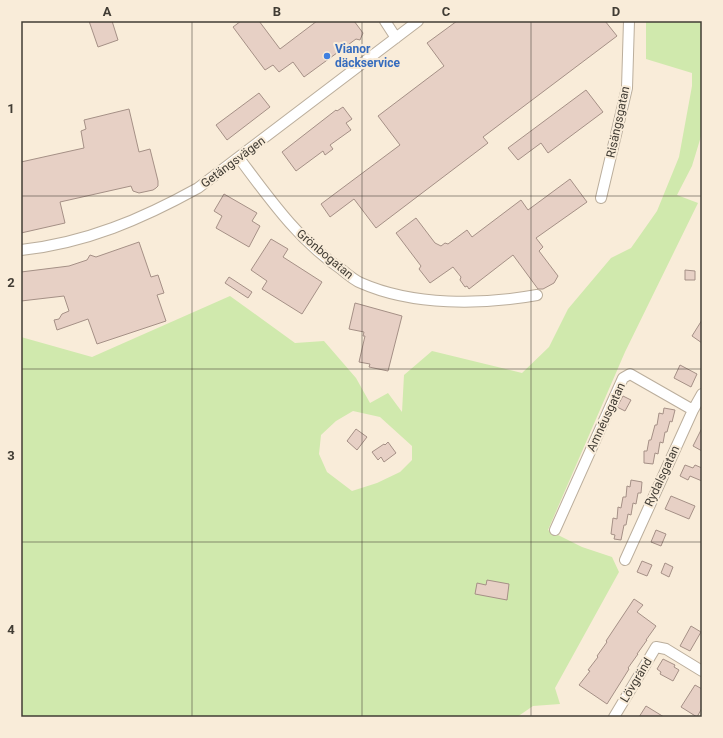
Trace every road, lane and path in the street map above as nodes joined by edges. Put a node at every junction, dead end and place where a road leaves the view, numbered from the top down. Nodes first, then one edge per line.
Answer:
1 (385, 21) edge
2 (418, 21) edge
3 (629, 21) edge
4 (396, 38) junction
5 (239, 158) junction
6 (600, 198) dead end
7 (21, 250) edge
8 (537, 295) dead end
9 (702, 394) edge
10 (693, 410) junction
11 (555, 530) dead end
12 (625, 560) dead end
13 (702, 671) edge
14 (614, 717) edge

1 - 4 street
2 - 4 street, Getängsvägen
3 - 6 street, Risängsgatan
4 - 5 street, Getängsvägen
5 - 7 street, Getängsvägen
5 - 8 street, Grönbogatan
9 - 10 street, Rydalsgatan
10 - 11 street, Amnéusgatan
10 - 12 street, Rydalsgatan
13 - 14 street, Lövgränd

